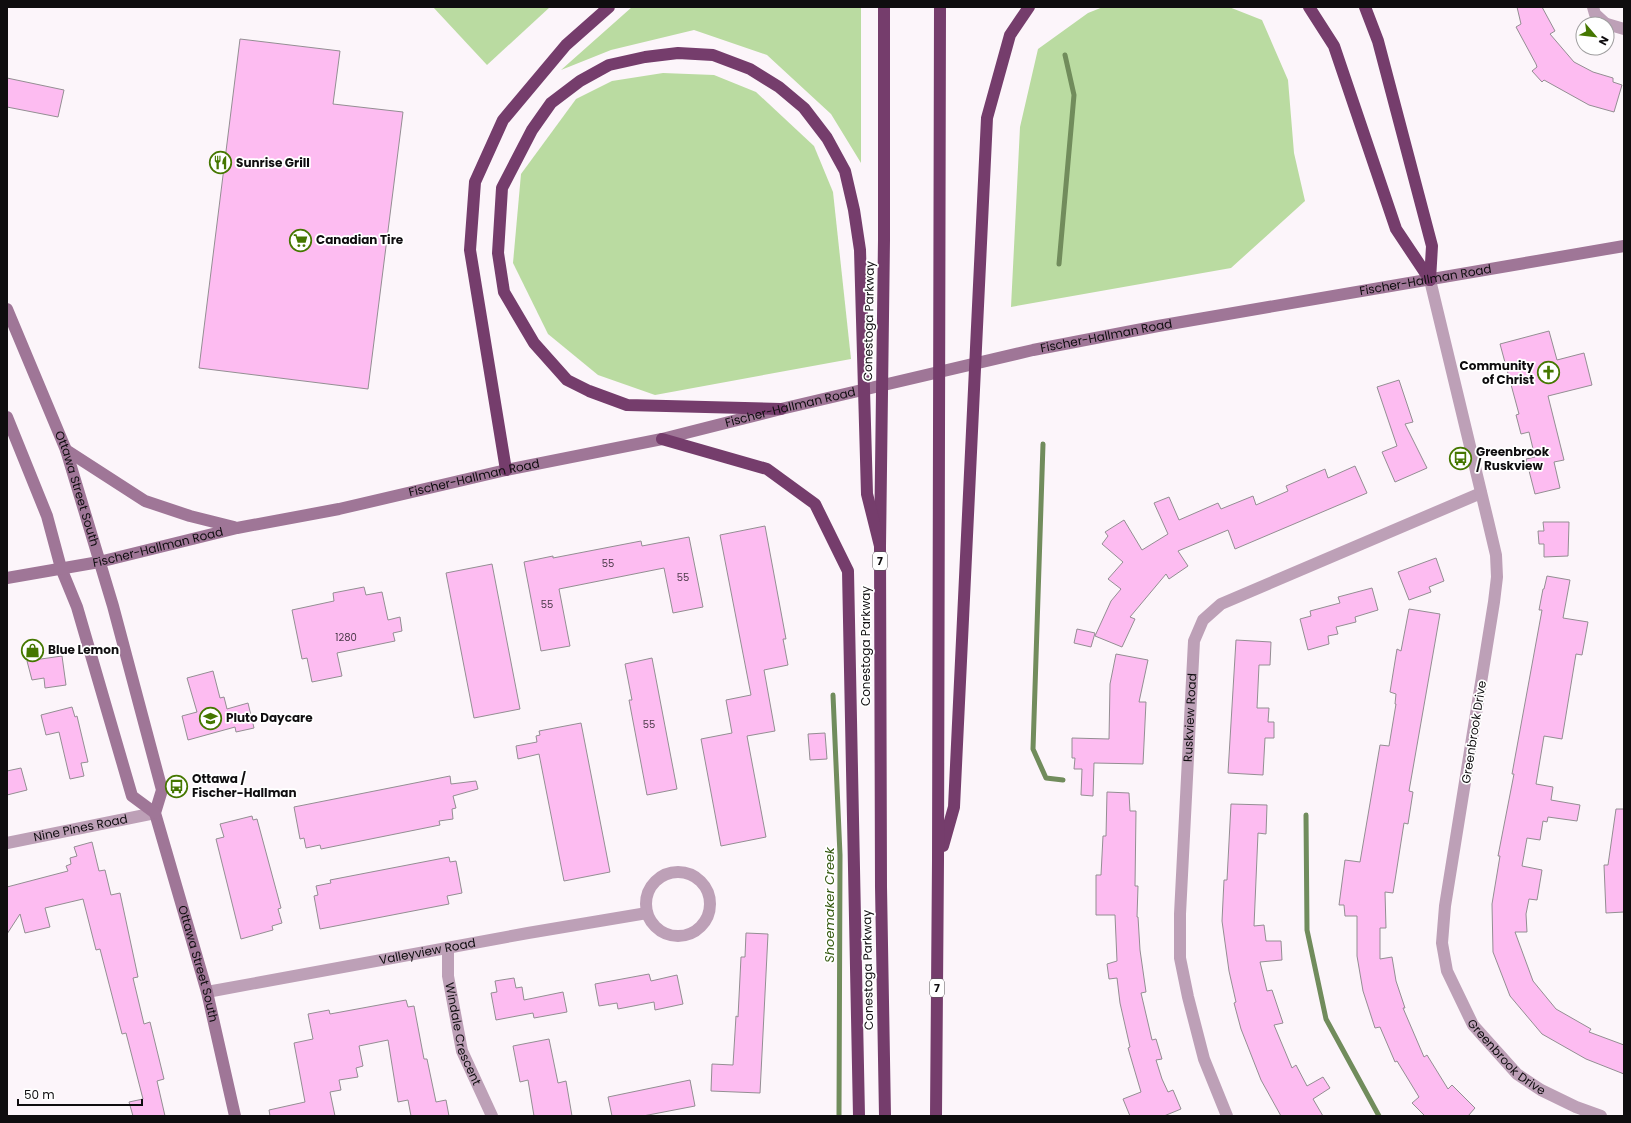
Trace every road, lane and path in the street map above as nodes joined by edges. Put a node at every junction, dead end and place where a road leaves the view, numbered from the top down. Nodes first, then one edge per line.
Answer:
1 (609, 7) edge
2 (884, 7) edge
3 (940, 7) edge
4 (1029, 7) edge
5 (1309, 7) edge
6 (1365, 7) edge
7 (1593, 7) edge
8 (1598, 16) edge
9 (1624, 246) edge
10 (1430, 280) junction
11 (7, 309) edge
12 (781, 409) junction
13 (7, 417) edge
14 (662, 439) junction
15 (66, 450) junction
16 (506, 470) junction
17 (1481, 493) junction
18 (237, 528) junction
19 (880, 546) junction
20 (99, 562) junction
21 (61, 568) junction
22 (7, 578) edge
23 (155, 813) junction
24 (7, 843) edge
25 (938, 861) junction
26 (647, 913) junction
27 (448, 948) junction
28 (207, 992) junction
29 (235, 1116) edge
30 (492, 1116) edge
31 (859, 1116) edge
32 (885, 1116) edge
33 (936, 1116) edge
34 (1227, 1116) edge
35 (1601, 1116) edge

1 - 16 highway
2 - 19 highway, Conestoga Parkway / 7
3 - 25 highway, 7
4 - 25 highway
5 - 10 highway
6 - 10 highway
7 - 8 street
9 - 10 main road, Fischer-Hallman Road
10 - 12 main road, Fischer-Hallman Road
10 - 17 street, Greenbrook Drive
11 - 15 main road, Ottawa Street South
12 - 14 main road, Fischer-Hallman Road
12 - 19 highway
13 - 21 main road
14 - 16 main road, Fischer-Hallman Road
14 - 31 highway
15 - 18 main road
15 - 20 main road, Ottawa Street South
16 - 18 main road, Fischer-Hallman Road
17 - 34 street, Ruskview Road
17 - 35 street, Greenbrook Drive
18 - 20 main road, Fischer-Hallman Road
19 - 32 highway, Conestoga Parkway / 7
20 - 21 main road, Fischer-Hallman Road
20 - 23 main road, Ottawa Street South
21 - 22 main road, Fischer-Hallman Road
21 - 23 main road
23 - 24 street, Nine Pines Road
23 - 28 main road, Ottawa Street South
25 - 33 highway, 7
26 - 26 street
26 - 27 street, Valleyview Road
27 - 28 street, Valleyview Road
27 - 30 street, Windale Crescent
28 - 29 main road, Ottawa Street South

